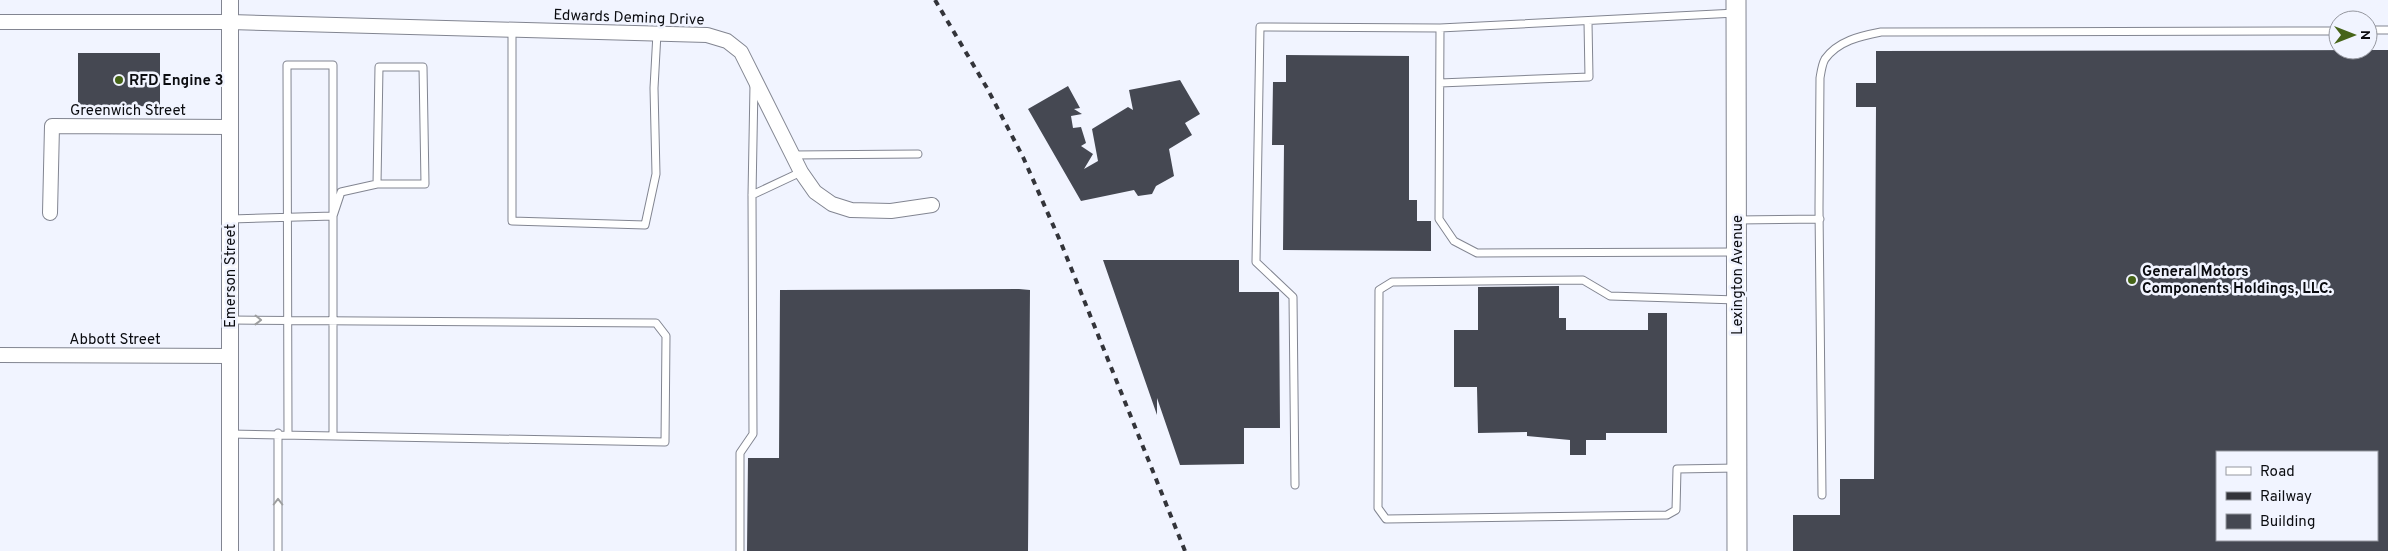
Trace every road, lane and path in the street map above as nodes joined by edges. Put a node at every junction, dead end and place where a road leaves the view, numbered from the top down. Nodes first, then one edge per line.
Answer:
1 (230, 0) edge
2 (1736, 7) edge
3 (0, 22) edge
4 (230, 22) junction
5 (1588, 22) junction
6 (512, 28) junction
7 (1440, 28) junction
8 (2328, 30) edge
9 (657, 33) junction
10 (754, 75) junction
11 (1440, 83) junction
12 (230, 127) junction
13 (918, 154) dead end
14 (792, 155) junction
15 (800, 172) junction
16 (377, 184) junction
17 (752, 195) junction
18 (932, 205) dead end
19 (50, 213) dead end
20 (333, 216) junction
21 (230, 219) junction
22 (287, 219) junction
23 (1820, 219) junction
24 (1736, 220) junction
25 (1737, 252) junction
26 (1737, 300) junction
27 (230, 320) junction
28 (287, 320) junction
29 (333, 320) junction
30 (0, 355) edge
31 (230, 356) junction
32 (278, 433) junction
33 (288, 433) junction
34 (230, 434) junction
35 (333, 434) junction
36 (1737, 468) junction
37 (1295, 485) dead end
38 (1822, 495) dead end
39 (230, 551) edge
40 (278, 551) edge
41 (740, 551) edge
42 (1738, 551) edge

1 - 4 street, Emerson Street
2 - 5 lane
2 - 24 main road, Lexington Avenue
3 - 4 street, Edwards Deming Drive
4 - 6 street, Edwards Deming Drive
4 - 12 street, Emerson Street
5 - 7 lane
5 - 11 lane
6 - 9 street, Edwards Deming Drive
6 - 9 lane
7 - 11 lane
7 - 37 lane
8 - 23 lane
9 - 10 street, Edwards Deming Drive
10 - 14 street, Edwards Deming Drive
10 - 17 lane
11 - 25 lane
12 - 19 street, Greenwich Street
12 - 21 street, Emerson Street
13 - 14 lane
14 - 15 street, Edwards Deming Drive
15 - 17 lane
15 - 18 street, Edwards Deming Drive
16 - 16 lane
16 - 20 lane
17 - 41 lane
20 - 22 lane
20 - 22 lane
20 - 29 lane
21 - 22 lane
21 - 27 street, Emerson Street
22 - 28 lane
23 - 24 lane
23 - 38 lane
24 - 25 main road, Lexington Avenue
25 - 26 main road, Lexington Avenue
26 - 36 main road, Lexington Avenue
26 - 36 lane
27 -> 28 lane
27 - 31 street, Emerson Street
28 - 29 lane
28 - 33 lane
29 - 35 lane
29 - 35 lane
30 - 31 street, Abbott Street
31 - 34 street, Emerson Street
32 - 33 lane
32 - 34 lane
40 -> 32 lane
33 - 35 lane
34 - 39 street, Emerson Street
36 - 42 main road, Lexington Avenue

